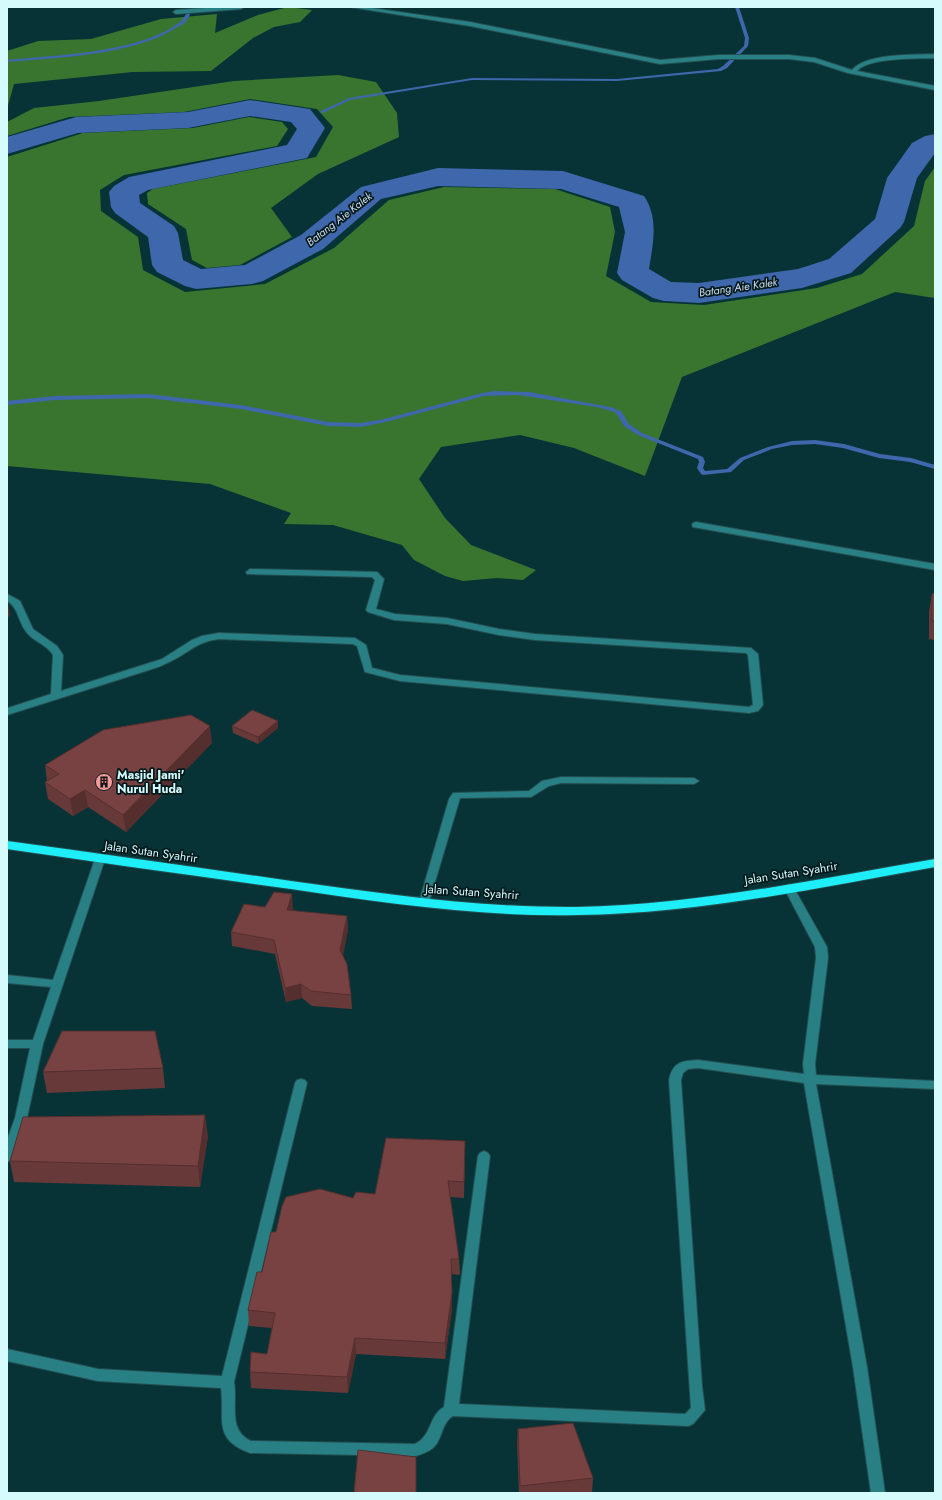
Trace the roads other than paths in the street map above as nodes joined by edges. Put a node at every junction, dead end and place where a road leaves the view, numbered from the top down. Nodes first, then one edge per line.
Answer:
1 (241, 7) edge
2 (353, 7) edge
3 (176, 12) dead end
4 (935, 56) edge
5 (853, 72) junction
6 (935, 88) edge
7 (696, 525) dead end
8 (935, 567) edge
9 (250, 572) dead end
10 (7, 597) edge
11 (56, 696) junction
12 (7, 712) edge
13 (694, 781) dead end
14 (7, 845) edge
15 (100, 859) junction
16 (935, 863) edge
17 (789, 888) junction
18 (424, 902) junction
19 (7, 978) edge
20 (57, 984) junction
21 (7, 1044) edge
22 (37, 1044) junction
23 (809, 1079) junction
24 (301, 1083) dead end
25 (935, 1085) edge
26 (7, 1156) edge
27 (484, 1156) dead end
28 (7, 1355) edge
29 (227, 1382) junction
30 (451, 1410) junction
31 (878, 1493) edge

1 - 3 street
2 - 5 street
4 - 5 street
5 - 6 street
7 - 8 street
9 - 11 street
10 - 11 street
11 - 12 street
13 - 18 street
14 - 15 highway, Jalan Sutan Syahrir
15 - 18 highway, Jalan Sutan Syahrir
15 - 20 street
16 - 17 highway, Jalan Sutan Syahrir
17 - 18 highway, Jalan Sutan Syahrir
17 - 23 street
19 - 20 street
20 - 22 street
21 - 22 street
22 - 26 street
23 - 25 street
23 - 30 street
23 - 31 street
24 - 29 street
27 - 30 street
28 - 29 street
29 - 30 street

